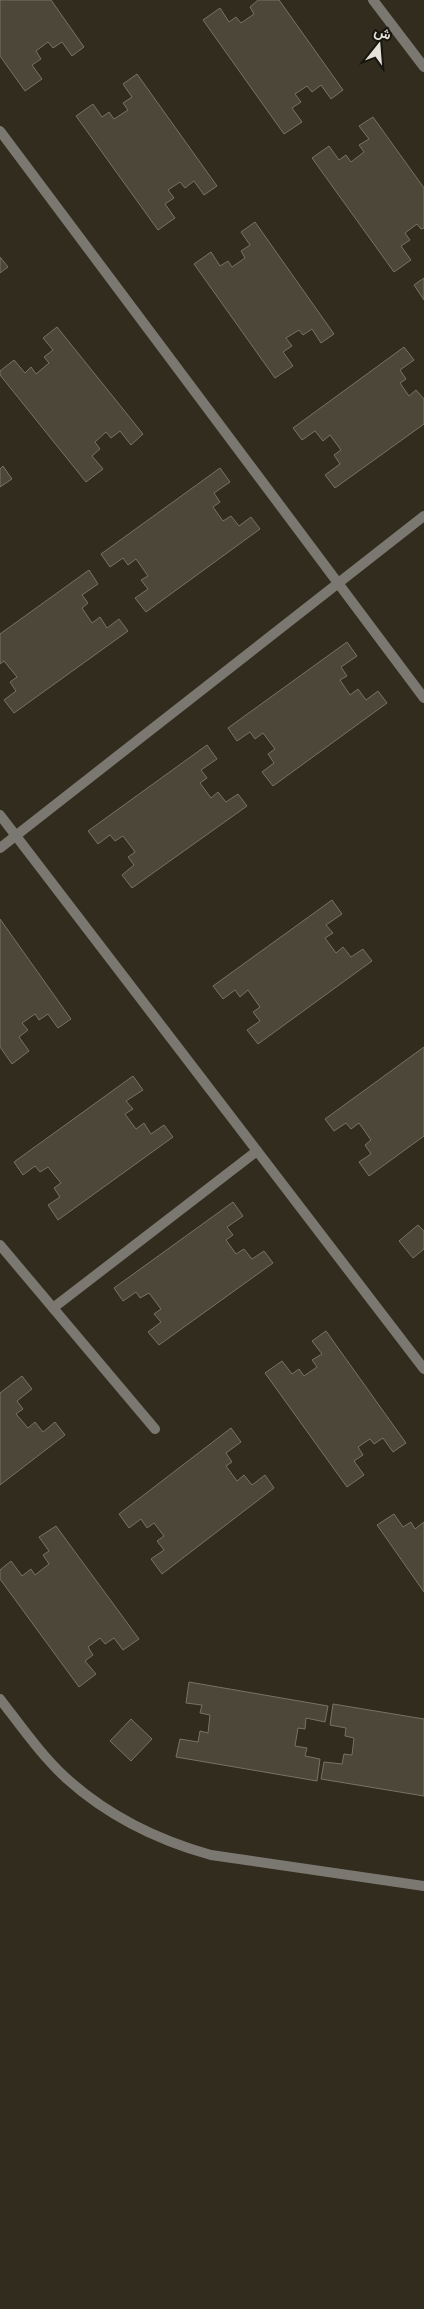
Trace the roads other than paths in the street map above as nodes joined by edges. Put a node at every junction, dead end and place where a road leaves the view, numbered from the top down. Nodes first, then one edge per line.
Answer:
1 (373, 0) edge
2 (424, 67) edge
3 (0, 131) edge
4 (424, 516) edge
5 (337, 584) junction
6 (424, 698) edge
7 (0, 815) edge
8 (16, 836) junction
9 (0, 848) edge
10 (257, 1151) junction
11 (0, 1244) edge
12 (53, 1308) junction
13 (424, 1369) edge
14 (154, 1429) dead end
15 (0, 1699) edge
16 (424, 1886) edge

1 - 2 street
3 - 5 street
4 - 5 street
5 - 6 street
5 - 8 street
7 - 8 street
8 - 9 street
8 - 10 street
10 - 12 street
10 - 13 street
11 - 12 street
12 - 14 street
15 - 16 street

